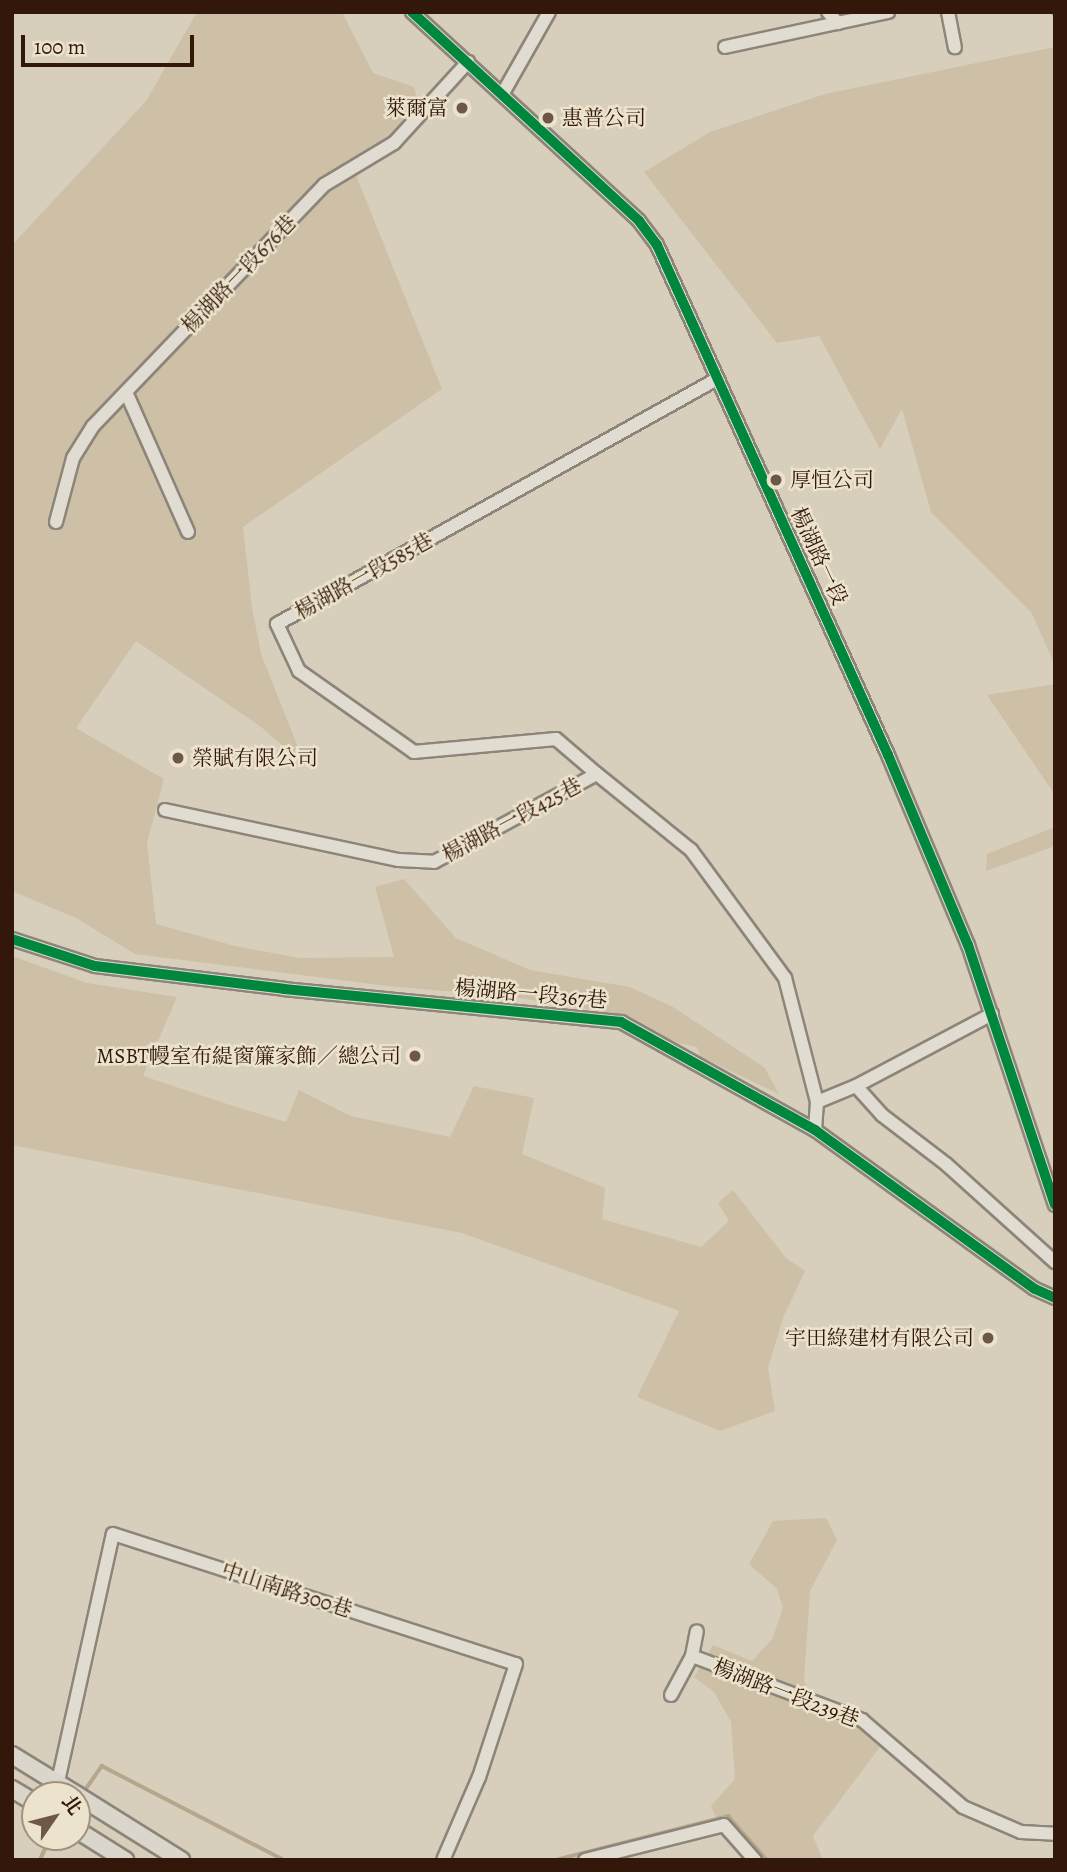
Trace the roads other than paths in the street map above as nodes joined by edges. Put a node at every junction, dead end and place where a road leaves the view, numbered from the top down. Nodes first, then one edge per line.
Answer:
1 (412, 12) edge
2 (549, 12) edge
3 (828, 12) edge
4 (888, 12) edge
5 (948, 12) edge
6 (838, 23) junction
7 (724, 47) dead end
8 (955, 47) dead end
9 (468, 62) junction
10 (503, 93) junction
11 (717, 379) junction
12 (126, 391) junction
13 (56, 522) dead end
14 (188, 532) dead end
15 (597, 774) junction
16 (165, 810) dead end
17 (12, 939) edge
18 (992, 1014) junction
19 (856, 1086) junction
20 (817, 1102) junction
21 (815, 1130) junction
22 (1055, 1205) edge
23 (1055, 1262) edge
24 (1055, 1298) edge
25 (697, 1631) dead end
26 (692, 1656) junction
27 (671, 1695) dead end
28 (12, 1755) edge
29 (46, 1781) edge
30 (57, 1781) edge
31 (91, 1804) edge
32 (1055, 1835) edge
33 (91, 1839) edge
34 (125, 1860) edge
35 (181, 1860) edge
36 (443, 1860) edge
37 (585, 1860) edge
38 (755, 1860) edge

1 - 9 street, 楊湖路一段
2 - 10 street
3 - 6 street
4 - 6 street
5 - 8 street
6 - 7 street
9 - 10 street, 楊湖路一段
9 - 12 street, 楊湖路一段676巷
10 - 11 street, 楊湖路一段
11 - 15 street, 楊湖路一段585巷
11 - 18 street, 楊湖路一段
12 - 13 street, 楊湖路一段676巷
12 - 14 street
15 - 16 street, 楊湖路一段425巷
15 - 20 street, 楊湖路一段425巷
17 - 21 street, 楊湖路一段367巷
18 - 19 street
18 - 22 street, 楊湖路一段
19 - 20 street
19 - 23 street
20 - 21 street, 楊湖路一段425巷
21 - 24 street, 楊湖路一段367巷
25 - 26 street
26 - 27 street
26 - 32 street, 楊湖路一段239巷
28 - 29 main road
30 - 36 street, 中山南路300巷
31 - 35 main road
33 - 34 main road
37 - 38 street

